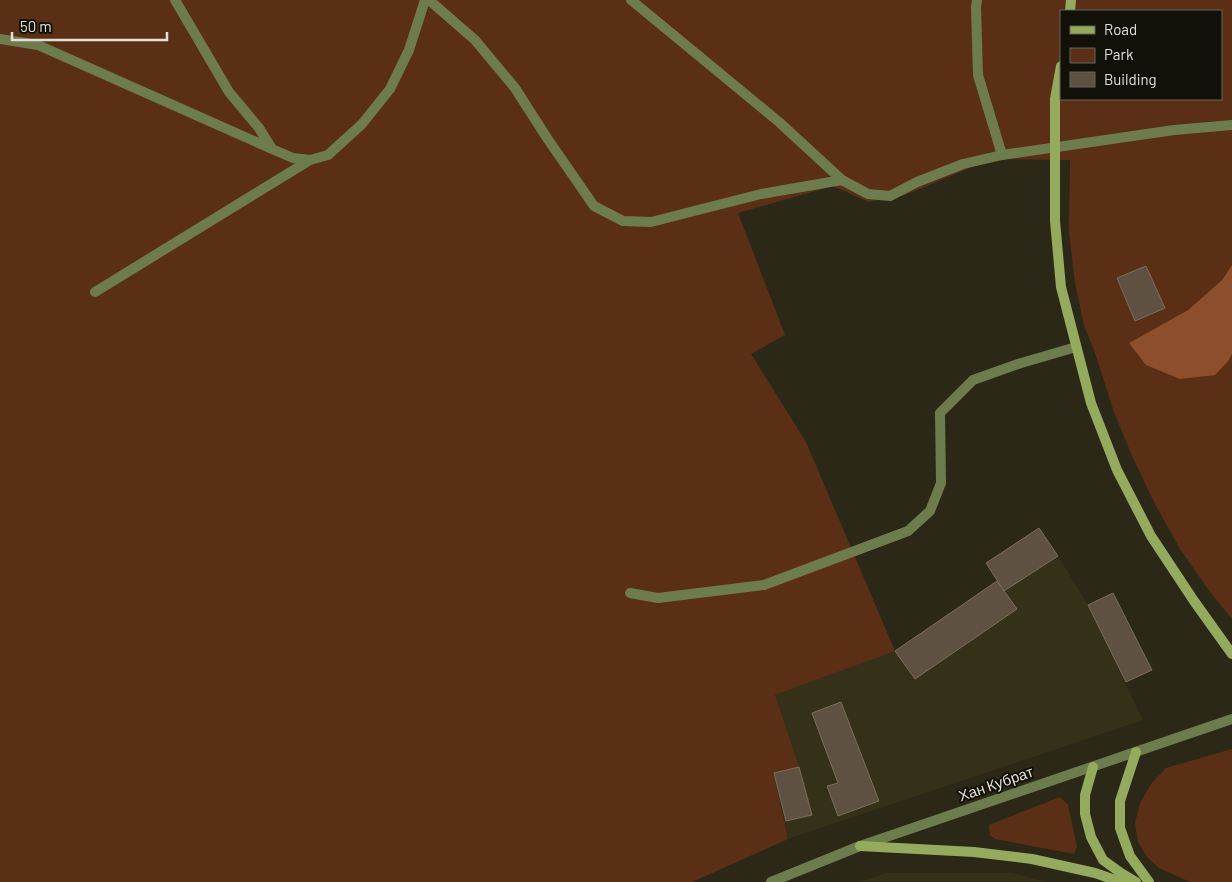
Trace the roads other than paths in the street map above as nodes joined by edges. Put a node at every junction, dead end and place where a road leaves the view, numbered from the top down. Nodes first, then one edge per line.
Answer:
1 (174, 0) edge
2 (427, 0) edge
3 (631, 0) edge
4 (977, 0) edge
5 (0, 39) edge
6 (1060, 72) edge
7 (1232, 125) edge
8 (1054, 147) junction
9 (272, 149) junction
10 (1002, 155) junction
11 (310, 160) junction
12 (842, 180) junction
13 (95, 292) dead end
14 (1076, 347) junction
15 (630, 593) dead end
16 (1232, 654) edge
17 (1232, 719) edge
18 (1136, 752) junction
19 (1093, 767) junction
20 (860, 846) junction
21 (771, 882) edge
22 (1121, 882) edge
23 (1136, 882) edge
24 (1148, 882) edge

1 - 9 street
2 - 11 street
2 - 12 street
3 - 12 street
4 - 10 street
5 - 9 street
6 - 8 street
7 - 8 street
8 - 10 street
8 - 14 street
9 - 11 street
10 - 12 street
11 - 13 street
14 - 15 street
14 - 16 street
17 - 18 street, Хан Кубрат
18 - 19 street, Хан Кубрат
18 - 24 street
19 - 20 street, Хан Кубрат
19 - 23 street
20 - 21 street, Хан Кубрат
20 - 22 street

